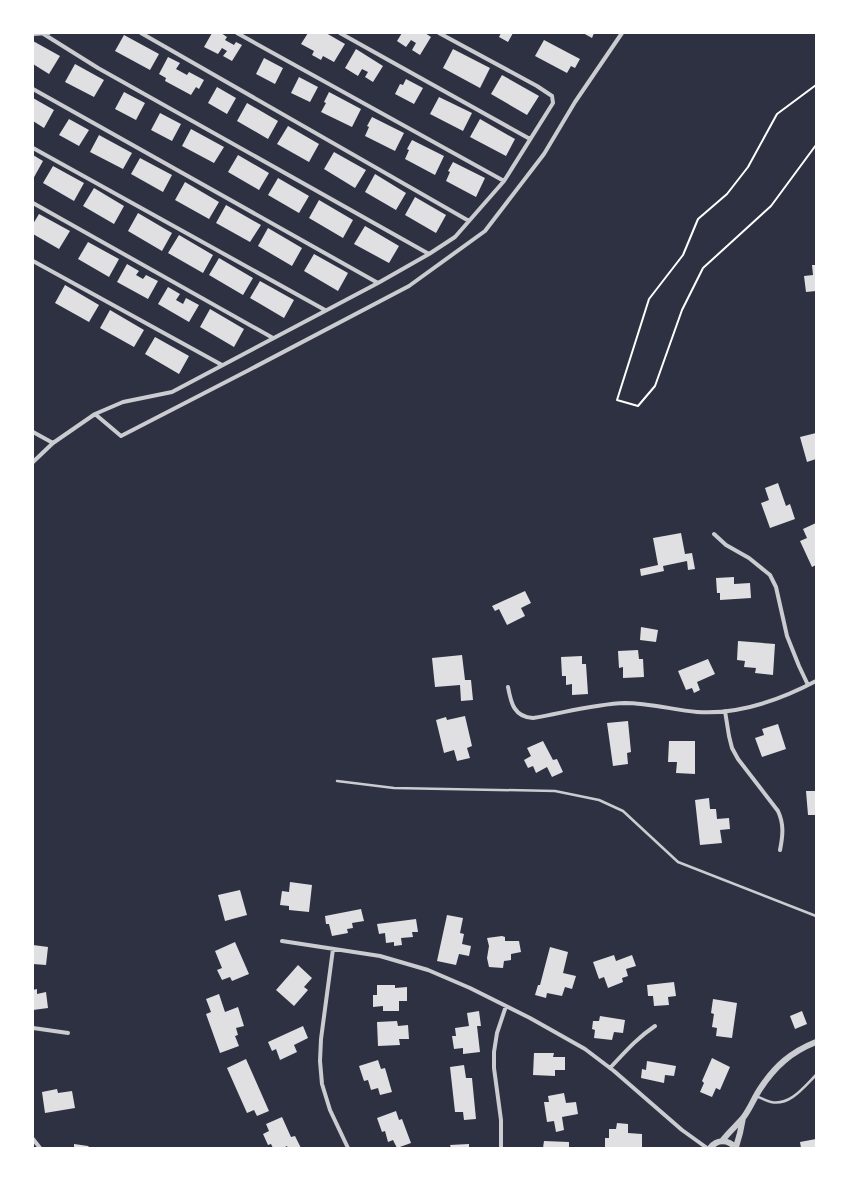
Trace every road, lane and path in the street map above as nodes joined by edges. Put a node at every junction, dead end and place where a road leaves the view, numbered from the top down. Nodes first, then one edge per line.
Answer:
1 (42, 33) edge
2 (50, 33) edge
3 (141, 33) edge
4 (237, 33) edge
5 (340, 33) edge
6 (439, 33) edge
7 (622, 33) edge
8 (33, 34) edge
9 (816, 85) edge
10 (33, 88) edge
11 (530, 138) junction
12 (816, 145) edge
13 (33, 148) edge
14 (504, 181) junction
15 (33, 203) edge
16 (469, 221) junction
17 (429, 254) junction
18 (33, 261) edge
19 (378, 283) junction
20 (325, 310) junction
21 (273, 338) junction
22 (222, 365) junction
23 (95, 414) junction
24 (33, 432) edge
25 (52, 443) junction
26 (33, 462) edge
27 (714, 534) dead end
28 (816, 681) edge
29 (808, 685) junction
30 (508, 687) dead end
31 (725, 711) junction
32 (337, 781) dead end
33 (780, 850) dead end
34 (816, 916) edge
35 (282, 940) dead end
36 (333, 949) junction
37 (506, 1006) junction
38 (655, 1026) dead end
39 (33, 1028) edge
40 (68, 1033) dead end
41 (816, 1042) edge
42 (610, 1068) junction
43 (816, 1075) edge
44 (756, 1096) junction
45 (743, 1118) junction
46 (33, 1139) edge
47 (722, 1141) junction
48 (736, 1147) edge
49 (40, 1148) edge
50 (348, 1148) edge
51 (501, 1148) edge
52 (708, 1148) edge

1 - 2 street
1 - 8 street
1 - 17 street
3 - 16 street
4 - 14 street
5 - 11 street
6 - 11 street
7 - 23 street
9 - 12 path
10 - 19 street
11 - 14 street
13 - 20 street
14 - 16 street
15 - 21 street
16 - 17 street
17 - 19 street
18 - 22 street
19 - 20 street
20 - 21 street
21 - 22 street
22 - 23 street
23 - 25 street
24 - 25 street
25 - 26 street
27 - 29 street
28 - 29 street
29 - 31 street
30 - 31 street
31 - 33 street
32 - 34 lane
35 - 36 street
36 - 37 street
36 - 50 street
37 - 42 street
37 - 51 street
38 - 42 street
39 - 40 street
41 - 44 street
42 - 52 street
43 - 44 lane
44 - 45 street
45 - 47 street
45 - 48 street
46 - 49 street
47 - 48 street
47 - 52 street

